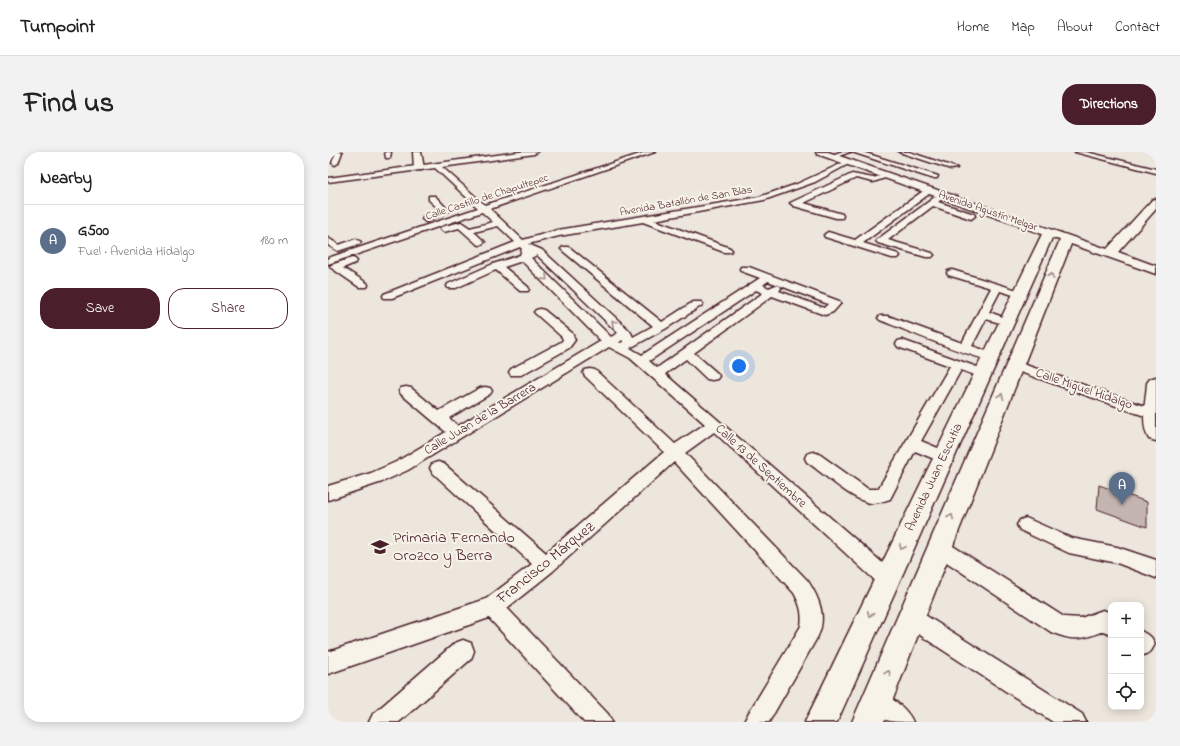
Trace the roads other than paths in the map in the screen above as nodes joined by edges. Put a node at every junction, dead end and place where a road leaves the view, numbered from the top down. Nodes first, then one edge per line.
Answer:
1 (339, 152) edge
2 (417, 152) edge
3 (424, 152) edge
4 (534, 152) edge
5 (652, 152) edge
6 (820, 152) edge
7 (855, 152) edge
8 (902, 152) edge
9 (1078, 152) edge
10 (848, 157) edge
11 (335, 163) dead end
12 (436, 166) junction
13 (423, 167) junction
14 (1156, 171) edge
15 (934, 176) junction
16 (886, 180) junction
17 (328, 181) edge
18 (911, 184) junction
19 (928, 191) junction
20 (942, 196) junction
21 (771, 197) junction
22 (432, 198) dead end
23 (1156, 202) edge
24 (932, 203) junction
25 (797, 204) junction
26 (484, 209) junction
27 (839, 216) dead end
28 (971, 216) dead end
29 (644, 219) junction
30 (422, 220) junction
31 (499, 223) junction
32 (434, 226) junction
33 (469, 231) junction
34 (1049, 232) junction
35 (828, 235) dead end
36 (866, 236) junction
37 (1067, 238) junction
38 (328, 241) edge
39 (881, 241) junction
40 (480, 242) dead end
41 (857, 243) junction
42 (338, 248) junction
43 (524, 249) junction
44 (566, 249) dead end
45 (727, 250) dead end
46 (1110, 253) junction
47 (349, 254) junction
48 (929, 255) dead end
49 (899, 257) dead end
50 (330, 264) edge
51 (497, 266) junction
52 (589, 269) junction
53 (746, 269) dead end
54 (1156, 270) edge
55 (952, 273) dead end
56 (565, 277) junction
57 (767, 278) junction
58 (782, 283) junction
59 (363, 285) dead end
60 (452, 286) dead end
61 (755, 286) junction
62 (997, 287) junction
63 (524, 290) dead end
64 (770, 292) junction
65 (1020, 294) junction
66 (388, 296) dead end
67 (697, 304) dead end
68 (540, 312) dead end
69 (983, 314) junction
70 (884, 318) dead end
71 (1007, 322) junction
72 (661, 327) junction
73 (902, 344) dead end
74 (626, 347) junction
75 (965, 348) junction
76 (687, 353) junction
77 (549, 354) junction
78 (991, 357) junction
79 (958, 364) junction
80 (1014, 364) junction
81 (566, 367) junction
82 (516, 372) dead end
83 (590, 373) dead end
84 (657, 374) junction
85 (983, 374) junction
86 (712, 376) dead end
87 (1156, 383) edge
88 (406, 391) dead end
89 (485, 392) dead end
90 (1155, 414) edge
91 (438, 418) junction
92 (715, 424) junction
93 (457, 433) junction
94 (1156, 434) edge
95 (912, 443) junction
96 (674, 453) junction
97 (944, 457) junction
98 (813, 458) dead end
99 (438, 468) dead end
100 (328, 493) edge
101 (1026, 526) dead end
102 (939, 547) junction
103 (546, 565) junction
104 (1156, 569) edge
105 (887, 579) junction
106 (492, 607) junction
107 (910, 617) junction
108 (1108, 623) edge
109 (463, 651) dead end
110 (328, 663) edge
111 (872, 712) edge
112 (380, 722) edge
113 (600, 722) edge
114 (756, 722) edge
115 (821, 722) edge
116 (901, 722) edge
117 (1074, 722) edge

1 - 11 street
2 - 13 main road
3 - 13 main road
4 - 12 street
5 - 26 street, Calle Castillo de Chapultepec
6 - 10 main road, Avenida Agustín Melgar
7 - 15 street
8 - 15 street
9 - 14 street
10 - 16 main road, Avenida Agustín Melgar
10 - 21 street, Avenida Batallón de San Blas
12 - 13 street
12 - 26 street, Calle 13 de Septiembre
13 - 17 street
15 - 18 street
16 - 18 main road, Avenida Agustín Melgar
16 - 25 street
18 - 19 main road, Avenida Agustín Melgar
19 - 20 main road, Avenida Agustín Melgar
19 - 36 street
20 - 24 street
20 - 34 main road, Avenida Agustín Melgar
21 - 25 street
21 - 29 street, Avenida Batallón de San Blas
22 - 30 street
23 - 46 main road
24 - 28 street
24 - 39 street
25 - 27 street
26 - 31 street, Calle 13 de Septiembre
26 - 32 street, Calle Castillo de Chapultepec
29 - 43 street, Avenida Batallón de San Blas
29 - 45 street
30 - 32 street
30 - 42 street
31 - 33 street
31 - 43 street, Calle 13 de Septiembre
32 - 47 street, Calle Castillo de Chapultepec
33 - 40 street
33 - 50 street
34 - 37 main road, Avenida Agustín Melgar
34 - 65 main road, Avenida Juan Escutia
35 - 41 street
36 - 39 street
36 - 41 street
37 - 46 main road, Avenida Agustín Melgar
80 -> 37 main road
38 - 42 street
39 - 48 street
41 - 49 street
42 - 47 street
43 - 51 street
43 - 56 street, Calle 13 de Septiembre
43 - 66 street
43 -> 74 street, Calle 13 de Septiembre
44 - 52 street
46 - 54 main road, Avenida Agustín Melgar
47 - 50 street, Calle Castillo de Chapultepec
50 - 59 street
51 - 60 street
51 - 63 street
52 - 56 street
52 - 72 street
53 - 57 street
55 - 62 street
74 -> 56 street, Calle 13 de Septiembre
57 - 58 street
57 - 61 street
58 - 64 street
58 - 64 street
61 - 64 street
61 - 74 street
62 - 65 street
62 - 69 street
64 - 76 street
65 - 71 main road, Avenida Juan Escutia
67 - 72 street
68 - 77 street
69 - 71 street
69 - 75 street
70 - 75 street
71 - 78 main road, Avenida Juan Escutia
72 - 74 street
73 - 79 street
74 - 81 street, Calle Juan de la Barrera
74 - 84 street, Calle 13 de Septiembre
75 - 78 street
76 - 84 street
76 - 86 street
77 - 81 street
77 - 82 street
78 - 85 main road, Avenida Juan Escutia
79 - 85 street
79 - 95 street
80 - 90 street, Calle Miguel Hidalgo
102 -> 80 main road
81 - 93 street, Calle Juan de la Barrera
83 - 96 street
84 - 92 street, Calle 13 de Septiembre
85 - 97 main road, Avenida Juan Escutia
87 - 90 main road
88 - 91 street
89 - 91 street
90 - 94 main road
91 - 93 street
92 - 96 street, Francisco Márquez
92 - 105 street, Calle 13 de Septiembre
93 - 100 street, Calle Juan de la Barrera
95 - 97 street
95 - 98 street
96 - 103 street, Francisco Márquez
96 - 114 street
97 -> 105 main road, Avenida Juan Escutia
99 - 103 street
101 - 104 street
102 - 107 main road
102 - 108 street
103 - 106 street, Francisco Márquez
105 -> 115 main road, Avenida Juan Escutia
106 - 110 street, Francisco Márquez
106 - 113 street
111 -> 107 main road
107 - 117 street
109 - 112 street
111 - 116 street

